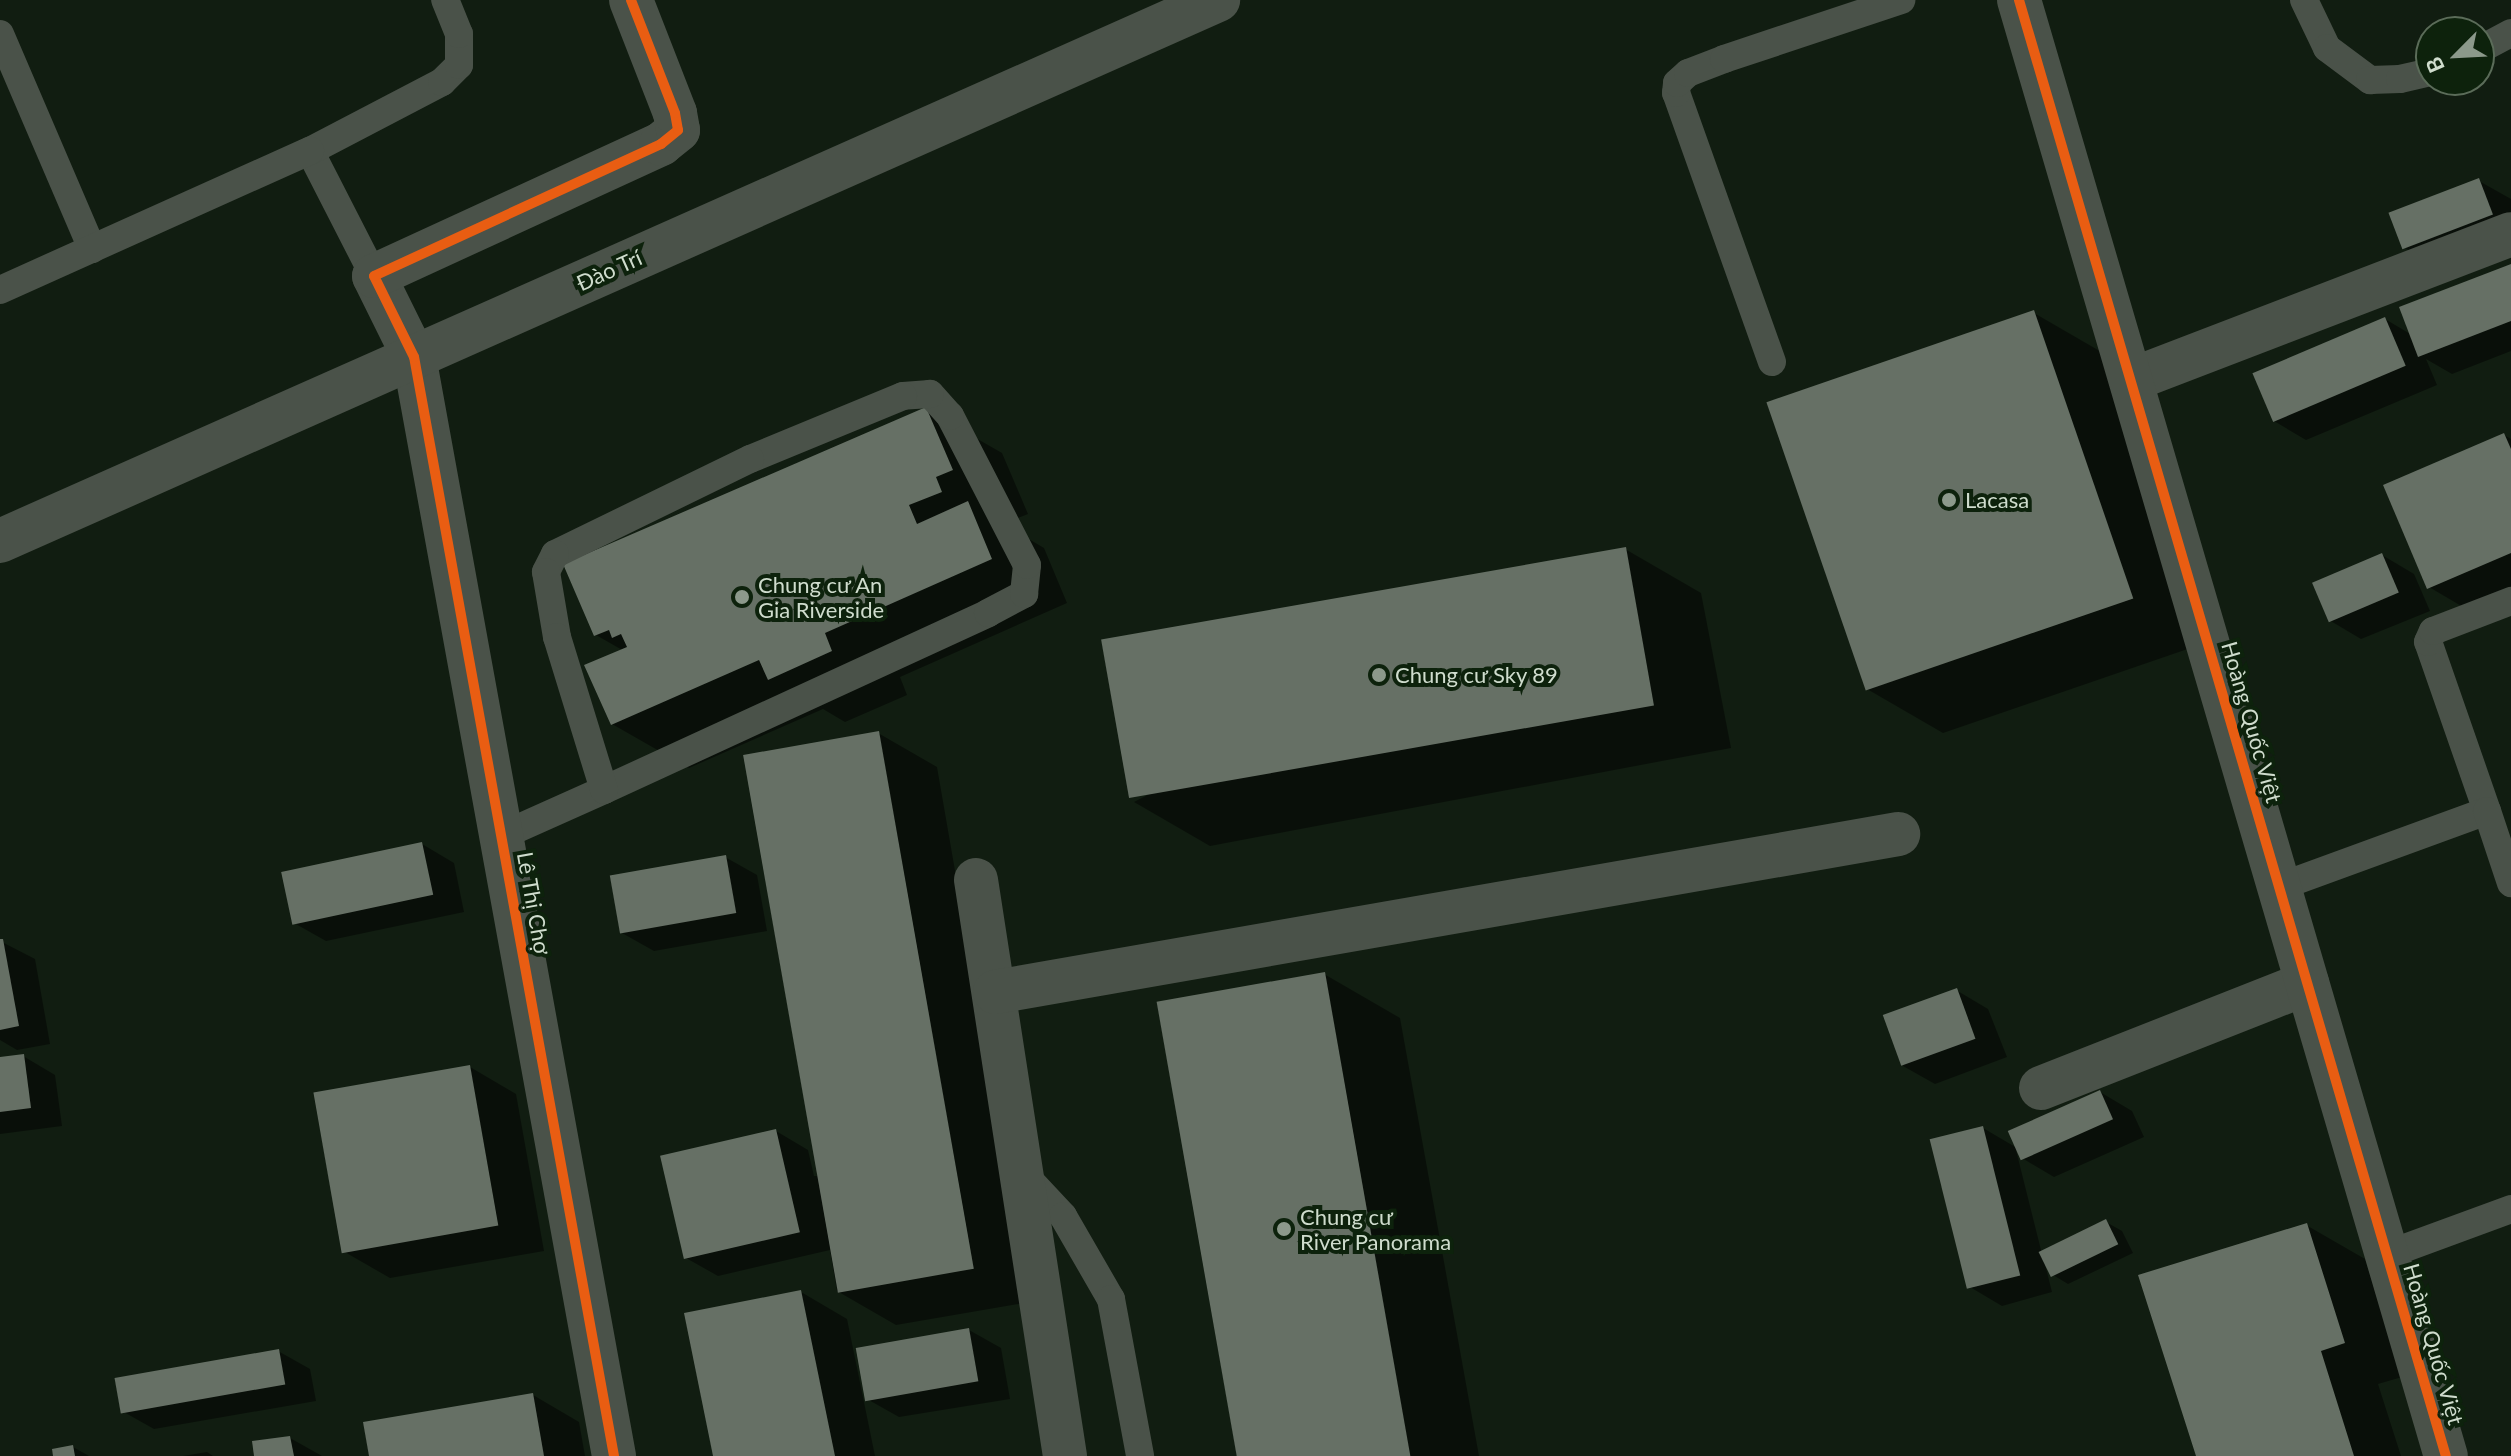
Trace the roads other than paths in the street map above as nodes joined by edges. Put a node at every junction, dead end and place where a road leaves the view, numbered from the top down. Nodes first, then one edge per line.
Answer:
1 (445, 0) edge
2 (631, 0) edge
3 (1218, 0) edge
4 (1901, 0) edge
5 (2019, 0) edge
6 (2304, 0) edge
7 (0, 34) edge
8 (2415, 76) edge
9 (310, 151) junction
10 (2511, 234) edge
11 (92, 249) junction
12 (374, 276) junction
13 (0, 290) edge
14 (414, 357) junction
15 (1772, 362) dead end
16 (2131, 380) junction
17 (0, 541) edge
18 (2511, 601) edge
19 (604, 790) junction
20 (2487, 811) junction
21 (1898, 834) dead end
22 (501, 836) junction
23 (976, 880) dead end
24 (2511, 883) edge
25 (2279, 887) junction
26 (2307, 983) junction
27 (995, 992) junction
28 (2041, 1088) dead end
29 (1022, 1171) junction
30 (2511, 1209) edge
31 (2386, 1255) junction
32 (614, 1456) edge
33 (1065, 1456) edge
34 (1140, 1456) edge
35 (2446, 1456) edge

1 - 9 lane
2 - 12 street
3 - 14 street, Đào Trí
4 - 15 lane
5 - 16 street, Hoàng Quốc Việt
6 - 8 lane
7 - 11 lane
9 - 11 lane
9 - 12 lane
10 - 16 street
11 - 13 lane
12 - 14 street, Lê Thị Chợ
14 - 17 street, Đào Trí
14 - 22 street, Lê Thị Chợ
16 - 25 street, Hoàng Quốc Việt
18 - 20 lane
19 - 19 lane
19 - 22 lane
20 - 24 lane
20 - 25 lane
21 - 27 street
22 - 32 street, Lê Thị Chợ
23 - 27 street
25 - 26 street, Hoàng Quốc Việt
26 - 28 street
26 - 31 street, Hoàng Quốc Việt
27 - 29 street
29 - 33 street
29 - 34 lane
30 - 31 lane
31 - 35 street, Hoàng Quốc Việt

